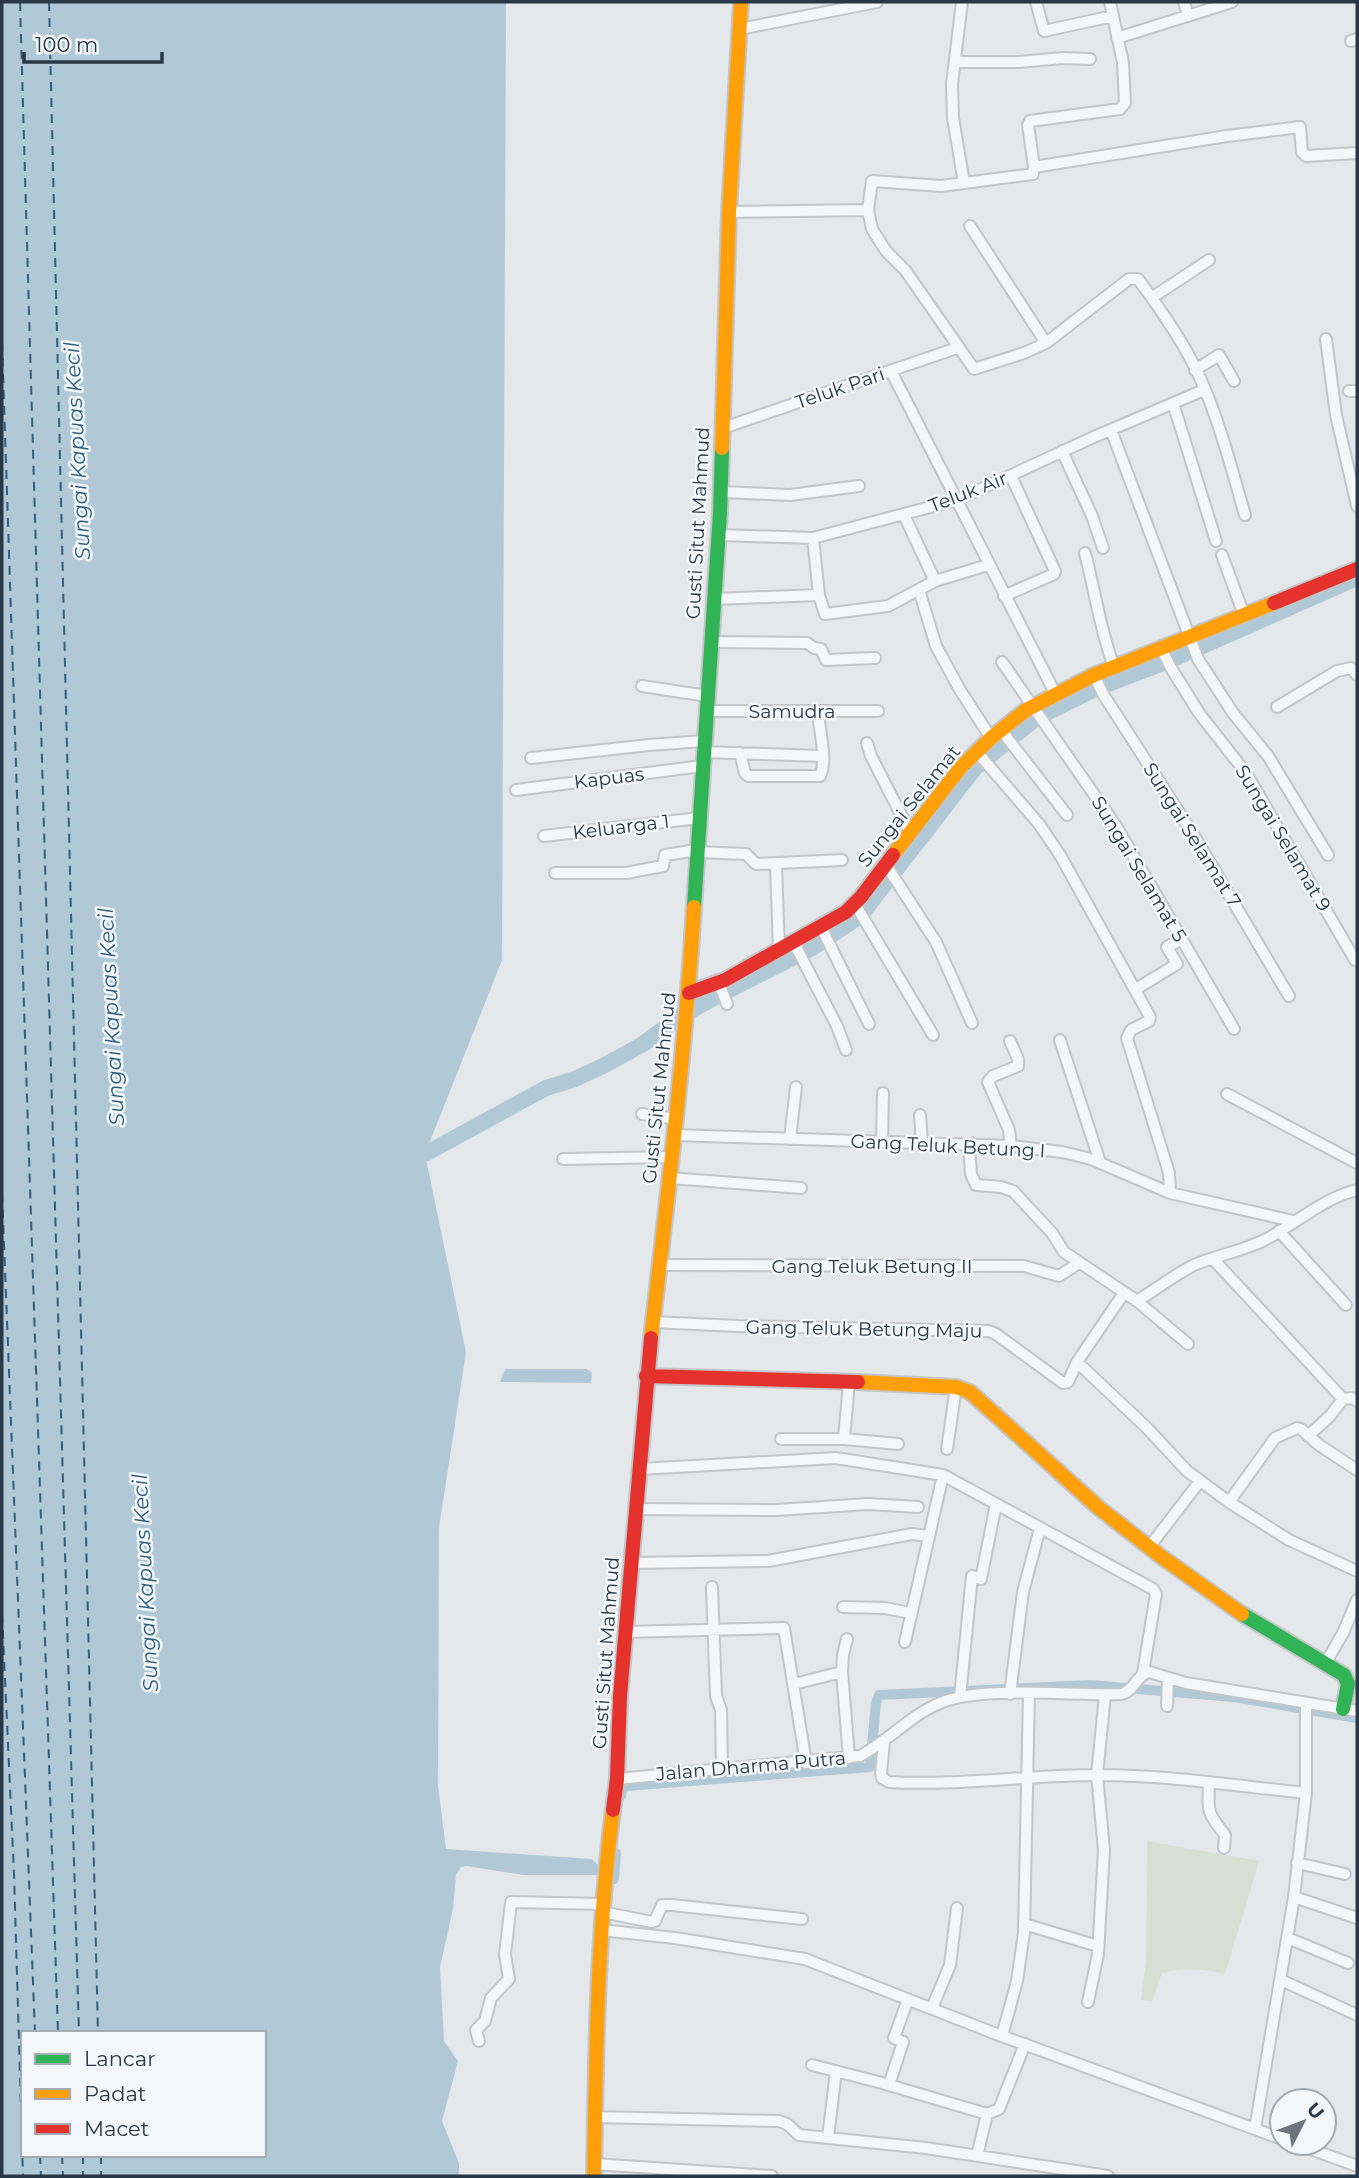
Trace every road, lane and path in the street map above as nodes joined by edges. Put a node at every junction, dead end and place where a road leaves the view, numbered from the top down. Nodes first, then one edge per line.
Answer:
1 (741, 2) edge
2 (877, 2) edge
3 (962, 2) edge
4 (1036, 2) edge
5 (1110, 2) edge
6 (1184, 2) edge
7 (1232, 2) edge
8 (1113, 16) junction
9 (1188, 16) junction
10 (740, 29) junction
11 (1117, 38) junction
12 (1090, 59) dead end
13 (955, 62) junction
14 (1357, 153) edge
15 (1034, 167) junction
16 (964, 183) junction
17 (867, 210) junction
18 (729, 212) junction
19 (970, 226) dead end
20 (1209, 260) dead end
21 (1153, 297) junction
22 (1326, 339) dead end
23 (1046, 343) junction
24 (957, 348) junction
25 (1195, 370) junction
26 (891, 371) junction
27 (1234, 381) dead end
28 (1204, 390) junction
29 (1173, 403) junction
30 (723, 428) junction
31 (1111, 430) junction
32 (1062, 451) junction
33 (1011, 476) junction
34 (859, 486) dead end
35 (721, 492) junction
36 (957, 500) junction
37 (1357, 506) edge
38 (904, 514) junction
39 (1245, 515) dead end
40 (719, 535) junction
41 (813, 538) junction
42 (1216, 541) dead end
43 (1103, 548) dead end
44 (1085, 553) dead end
45 (1222, 555) dead end
46 (988, 565) junction
47 (1357, 569) edge
48 (936, 581) junction
49 (919, 590) junction
50 (820, 596) junction
51 (1004, 596) junction
52 (714, 599) junction
53 (1244, 615) junction
54 (1191, 641) junction
55 (711, 642) junction
56 (1163, 653) junction
57 (875, 658) dead end
58 (1002, 662) dead end
59 (1114, 667) junction
60 (1357, 675) edge
61 (1095, 679) junction
62 (642, 685) dead end
63 (1056, 695) junction
64 (706, 703) junction
65 (1277, 707) dead end
66 (818, 712) junction
67 (878, 712) dead end
68 (1038, 714) junction
69 (1002, 737) junction
70 (867, 743) dead end
71 (703, 753) junction
72 (740, 754) junction
73 (979, 754) junction
74 (822, 755) junction
75 (531, 758) dead end
76 (516, 790) dead end
77 (1067, 814) dead end
78 (699, 818) junction
79 (911, 834) junction
80 (544, 836) dead end
81 (697, 851) junction
82 (1328, 855) dead end
83 (842, 860) dead end
84 (776, 864) junction
85 (887, 868) junction
86 (555, 873) dead end
87 (859, 911) junction
88 (822, 930) junction
89 (1182, 939) junction
90 (796, 945) junction
91 (779, 950) junction
92 (1355, 960) dead end
93 (1136, 989) junction
94 (1289, 996) dead end
95 (689, 997) junction
96 (972, 1023) dead end
97 (869, 1024) dead end
98 (1234, 1029) dead end
99 (933, 1035) dead end
100 (1060, 1040) dead end
101 (1010, 1041) dead end
102 (846, 1050) dead end
103 (796, 1087) dead end
104 (883, 1093) dead end
105 (1227, 1094) dead end
106 (642, 1114) dead end
107 (920, 1115) dead end
108 (677, 1119) junction
109 (675, 1135) junction
110 (790, 1139) junction
111 (882, 1142) junction
112 (922, 1144) junction
113 (969, 1146) junction
114 (1011, 1146) junction
115 (672, 1157) junction
116 (563, 1159) dead end
117 (1100, 1162) junction
118 (1357, 1163) edge
119 (670, 1178) junction
120 (801, 1188) dead end
121 (1357, 1190) edge
122 (1170, 1193) junction
123 (1293, 1221) junction
124 (1279, 1231) junction
125 (1213, 1259) junction
126 (1079, 1263) junction
127 (659, 1265) junction
128 (1124, 1293) junction
129 (1137, 1301) junction
130 (1346, 1305) dead end
131 (652, 1322) junction
132 (1188, 1344) dead end
133 (1077, 1362) junction
134 (646, 1376) junction
135 (849, 1382) junction
136 (956, 1387) junction
137 (1343, 1399) junction
138 (1357, 1401) edge
139 (1308, 1436) junction
140 (844, 1438) junction
141 (781, 1439) dead end
142 (898, 1444) dead end
143 (947, 1449) dead end
144 (640, 1469) junction
145 (1357, 1470) edge
146 (943, 1475) junction
147 (1200, 1481) junction
148 (1229, 1502) junction
149 (996, 1504) junction
150 (918, 1507) dead end
151 (636, 1509) junction
152 (1040, 1528) junction
153 (928, 1536) junction
154 (1150, 1546) junction
155 (631, 1563) junction
156 (1357, 1572) edge
157 (712, 1587) dead end
158 (1357, 1600) edge
159 (843, 1607) dead end
160 (910, 1613) junction
161 (712, 1631) junction
162 (625, 1632) junction
163 (847, 1639) dead end
164 (905, 1642) dead end
165 (1325, 1664) junction
166 (842, 1672) junction
167 (1143, 1673) junction
168 (794, 1684) junction
169 (1168, 1686) junction
170 (960, 1691) junction
171 (1029, 1693) junction
172 (1010, 1694) junction
173 (1105, 1695) junction
174 (1167, 1706) dead end
175 (1306, 1708) junction
176 (1350, 1710) edge
177 (882, 1744) junction
178 (854, 1757) junction
179 (806, 1763) junction
180 (722, 1768) junction
181 (1097, 1775) junction
182 (617, 1779) junction
183 (1028, 1779) junction
184 (1209, 1783) junction
185 (1306, 1793) junction
186 (1224, 1848) dead end
187 (1297, 1863) junction
188 (1346, 1874) dead end
189 (1294, 1897) junction
190 (603, 1903) junction
191 (957, 1908) dead end
192 (1357, 1918) edge
193 (802, 1919) dead end
194 (1024, 1924) junction
195 (601, 1930) junction
196 (1288, 1938) junction
197 (1098, 1946) junction
198 (1348, 1963) dead end
199 (1282, 1980) junction
200 (908, 1998) junction
201 (1088, 2002) dead end
202 (932, 2008) junction
203 (1357, 2015) edge
204 (1002, 2036) junction
205 (479, 2041) dead end
206 (1025, 2044) junction
207 (812, 2065) dead end
208 (836, 2071) junction
209 (889, 2085) junction
210 (987, 2114) junction
211 (594, 2117) junction
212 (1255, 2129) junction
213 (1268, 2134) edge
214 (828, 2138) junction
215 (977, 2156) junction
216 (1332, 2157) edge
217 (1016, 2162) junction
218 (1357, 2166) edge
219 (594, 2170) edge
220 (659, 2172) edge
221 (708, 2174) edge
222 (772, 2176) edge
223 (1014, 2176) edge
224 (1108, 2176) edge

1 - 10 main road, Gusti Situt Mahmud
2 - 10 street
3 - 13 street
4 - 8 street
5 - 8 street
6 - 9 street
7 - 9 street
8 - 11 street
9 - 11 street
10 - 18 main road, Gusti Situt Mahmud
11 - 15 street
12 - 13 street
13 - 16 street
14 - 15 street
15 - 16 street
16 - 17 street
17 - 18 street
17 - 24 street
18 - 30 main road, Gusti Situt Mahmud
19 - 23 street
20 - 21 street
21 - 23 street
21 - 25 street
22 - 37 street
23 - 24 street
24 - 26 street, Teluk Pari
25 - 27 street
25 - 28 street
26 - 30 street, Teluk Pari
26 - 36 street
28 - 29 street, Teluk Air
28 - 39 street
29 - 31 street, Teluk Air
29 - 42 street
30 - 35 main road, Gusti Situt Mahmud
31 - 32 street, Teluk Air
31 - 54 street
32 - 33 street, Teluk Air
32 - 43 street
33 - 36 street, Teluk Air
33 - 51 street
34 - 35 street
35 - 40 main road, Gusti Situt Mahmud
36 - 38 street, Teluk Air
36 - 46 street
38 - 41 street, Teluk Air
38 - 48 street
40 - 41 street, Teluk Air
40 - 52 main road, Gusti Situt Mahmud
41 - 50 street
44 - 59 street
45 - 53 street
46 - 48 street
46 - 51 street
47 - 53 main road, Sungai Selamat
48 - 49 street
49 - 50 street
49 - 69 street
50 - 52 street
51 - 63 street
52 - 55 main road, Gusti Situt Mahmud
53 - 54 main road, Sungai Selamat
54 - 56 main road, Sungai Selamat
54 - 82 street
55 - 57 street
55 - 64 main road, Gusti Situt Mahmud
56 - 59 main road, Sungai Selamat
56 - 92 street, Sungai Selamat 9
58 - 68 street, Sungai Selamat 5
59 - 61 main road, Sungai Selamat
60 - 65 street
61 - 63 main road, Sungai Selamat
61 - 94 street, Sungai Selamat 7
62 - 64 street, Samudra
63 - 68 main road, Sungai Selamat
64 - 66 street, Samudra
64 - 71 main road, Gusti Situt Mahmud
66 - 67 street, Samudra
66 - 74 street
68 - 69 main road, Sungai Selamat
68 - 89 street, Sungai Selamat 5
69 - 73 main road, Sungai Selamat
69 - 77 street
70 - 79 street
71 - 72 street
71 - 75 street
71 - 76 street, Kapuas
71 - 78 main road, Gusti Situt Mahmud
72 - 74 street
72 - 74 street
73 - 79 main road, Sungai Selamat
73 - 93 street
78 - 80 street, Keluarga 1
78 - 81 main road, Gusti Situt Mahmud
79 - 85 main road, Sungai Selamat
81 - 84 street
81 - 86 street
81 - 95 main road, Gusti Situt Mahmud
83 - 84 street
84 - 91 street
85 - 87 main road, Sungai Selamat
85 - 96 street
87 - 88 main road, Sungai Selamat
87 - 99 street
88 - 90 main road, Sungai Selamat
88 - 97 street
89 - 93 street
89 - 98 street, Sungai Selamat 5
90 - 91 main road, Sungai Selamat
90 - 102 street
91 - 95 main road, Sungai Selamat
93 - 122 street
95 - 108 main road, Gusti Situt Mahmud
100 - 117 street
101 - 114 street
103 - 110 street
104 - 111 street
105 - 118 street
106 - 108 street
107 - 112 street
108 - 109 main road, Gusti Situt Mahmud
109 - 110 street, Gang Teluk Betung I
109 - 115 main road, Gusti Situt Mahmud
110 - 111 street, Gang Teluk Betung I
111 - 112 street, Gang Teluk Betung I
112 - 113 street, Gang Teluk Betung I
113 - 114 street, Gang Teluk Betung I
113 - 126 street
114 - 117 street, Gang Teluk Betung I
115 - 116 street
115 - 119 main road, Gusti Situt Mahmud
117 - 122 street, Gang Teluk Betung I
119 - 120 street
119 - 127 main road, Gusti Situt Mahmud
121 - 123 street
122 - 123 street, Gang Teluk Betung I
123 - 124 street
124 - 125 street
124 - 130 street
125 - 129 street
125 - 137 street
126 - 127 street, Gang Teluk Betung II
126 - 128 street
127 - 131 main road, Gusti Situt Mahmud
128 - 129 street
128 - 133 street
129 - 132 street
131 - 133 street, Gang Teluk Betung Maju
131 - 134 main road, Gusti Situt Mahmud
133 - 147 street
134 - 135 main road
134 - 144 main road, Gusti Situt Mahmud
135 - 136 main road
135 - 140 street
136 - 143 street
136 - 154 main road
137 - 138 street
137 - 139 street
139 - 145 street
139 - 148 street
140 - 141 street
140 - 142 street
144 - 146 street
144 - 151 main road, Gusti Situt Mahmud
146 - 149 street
146 - 153 street
147 - 148 street
147 - 154 street
148 - 156 street
149 - 152 street
149 - 170 street
150 - 151 street
151 - 155 main road, Gusti Situt Mahmud
152 - 167 street
152 - 172 street
153 - 155 street
153 - 160 street
154 - 165 main road
155 - 162 main road, Gusti Situt Mahmud
157 - 161 street
158 - 165 street
159 - 160 street
160 - 164 street
161 - 162 street
161 - 168 street
161 - 180 street
162 - 182 main road, Gusti Situt Mahmud
163 - 166 street
165 - 176 main road
166 - 168 street
166 - 178 street
167 - 169 street
167 - 173 street, Jalan Dharma Putra
168 - 179 street
169 - 174 street
169 - 175 street
170 - 172 street, Jalan Dharma Putra
170 - 177 street, Jalan Dharma Putra
171 - 172 street, Jalan Dharma Putra
171 - 173 street, Jalan Dharma Putra
171 - 183 street
173 - 181 street
175 - 176 street
175 - 185 street
177 - 178 street, Jalan Dharma Putra
177 - 183 street
178 - 179 street, Jalan Dharma Putra
179 - 180 street, Jalan Dharma Putra
180 - 182 street, Jalan Dharma Putra
181 - 183 street
181 - 184 street
181 - 197 street
182 - 190 main road, Gusti Situt Mahmud
183 - 194 street
184 - 185 street
184 - 186 street
185 - 187 street
187 - 188 street
187 - 189 street
189 - 192 street
189 - 196 street
190 - 193 street
190 - 195 main road, Gusti Situt Mahmud
190 - 205 street
191 - 202 street
194 - 197 street
194 - 204 street
195 - 200 street
195 - 211 main road, Gusti Situt Mahmud
196 - 198 street
196 - 199 street
197 - 201 street
199 - 203 street
199 - 212 street
200 - 202 street
200 - 209 street
202 - 204 street
204 - 206 street
206 - 210 street
206 - 212 street
207 - 208 street
208 - 209 street
208 - 214 street
209 - 210 street
210 - 215 street
211 - 214 street
211 - 219 main road, Gusti Situt Mahmud
212 - 213 street
214 - 215 street
215 - 217 street
216 - 218 street
217 - 223 street
217 - 224 street
219 - 220 street
220 - 221 street
221 - 222 street

